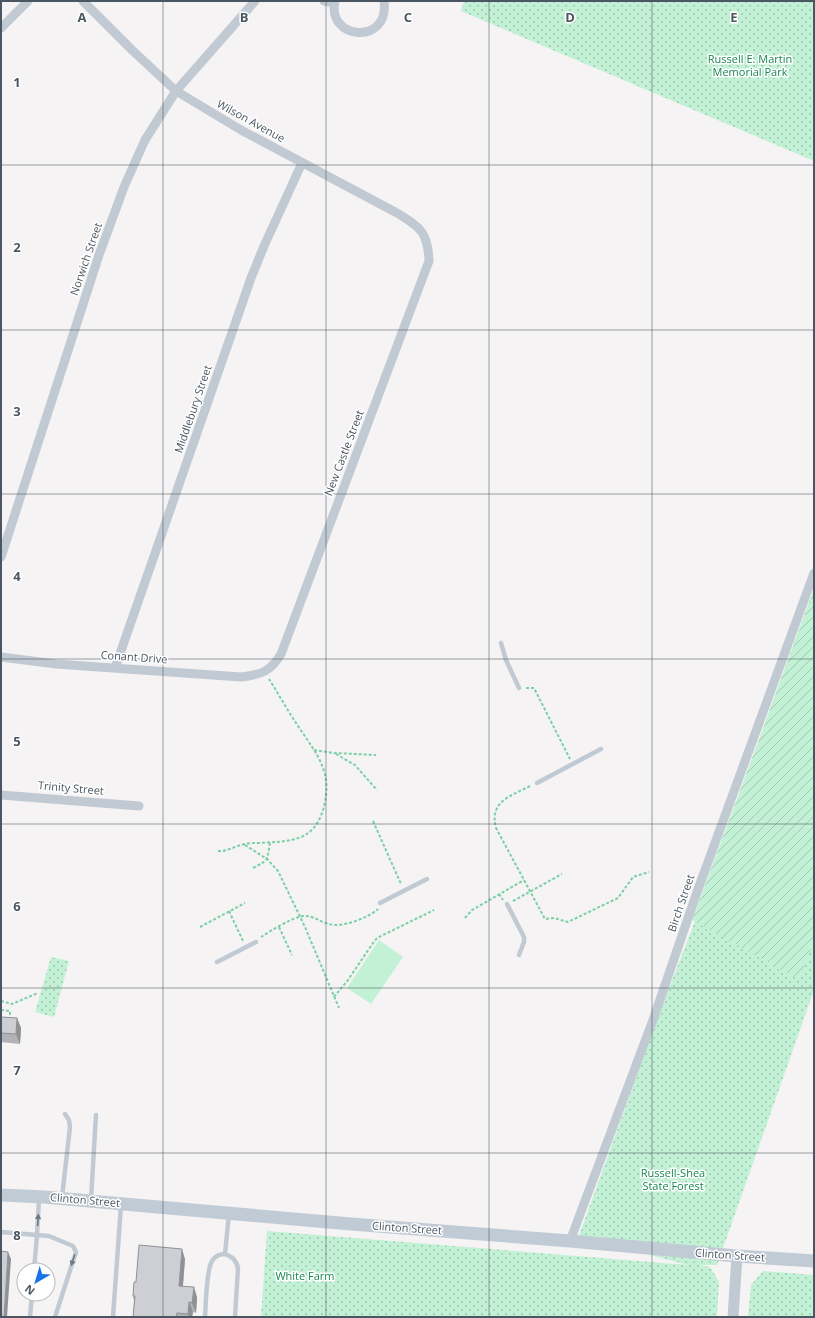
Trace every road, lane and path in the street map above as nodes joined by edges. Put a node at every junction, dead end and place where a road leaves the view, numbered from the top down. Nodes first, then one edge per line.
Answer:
1 (28, 1) edge
2 (83, 1) edge
3 (254, 1) edge
4 (324, 1) edge
5 (384, 1) edge
6 (335, 2) edge
7 (1, 28) edge
8 (176, 91) junction
9 (302, 163) junction
10 (425, 236) joint
11 (1, 557) edge
12 (814, 572) edge
13 (501, 643) dead end
14 (1, 658) edge
15 (115, 668) junction
16 (265, 672) junction
17 (519, 688) joint
18 (601, 748) dead end
19 (314, 750) junction
20 (334, 753) junction
21 (376, 755) dead end
22 (573, 764) junction
23 (537, 783) joint
24 (377, 790) dead end
25 (1, 795) edge
26 (139, 806) dead end
27 (373, 821) dead end
28 (270, 843) junction
29 (243, 844) junction
30 (218, 851) dead end
31 (267, 859) junction
32 (253, 868) dead end
33 (648, 872) dead end
34 (562, 874) dead end
35 (427, 879) dead end
36 (524, 880) junction
37 (404, 890) junction
38 (530, 892) junction
39 (520, 898) dead end
40 (245, 903) dead end
41 (380, 903) joint
42 (508, 904) dead end
43 (434, 910) dead end
44 (229, 911) junction
45 (300, 917) junction
46 (465, 918) dead end
47 (200, 927) dead end
48 (279, 927) junction
49 (256, 942) joint
50 (246, 948) junction
51 (292, 955) dead end
52 (519, 955) dead end
53 (217, 962) dead end
54 (38, 993) dead end
55 (334, 998) junction
56 (1, 1001) edge
57 (339, 1008) dead end
58 (1, 1010) edge
59 (10, 1019) edge
60 (65, 1114) dead end
61 (96, 1115) dead end
62 (1, 1195) edge
63 (39, 1197) junction
64 (62, 1199) junction
65 (91, 1201) junction
66 (121, 1203) junction
67 (229, 1213) junction
68 (1, 1232) edge
69 (37, 1235) junction
70 (570, 1241) junction
71 (225, 1254) junction
72 (737, 1256) junction
73 (814, 1261) edge
74 (35, 1262) edge
75 (31, 1302) edge
76 (30, 1317) edge
77 (55, 1317) edge
78 (112, 1317) edge
79 (205, 1317) edge
80 (235, 1317) edge
81 (733, 1317) edge

1 - 7 street
2 - 8 street, Wilson Avenue
3 - 8 street, Norwich Street
4 - 6 street
5 - 6 street
8 - 9 street, Wilson Avenue
8 - 11 street, Norwich Street
9 - 10 street, Wilson Avenue
9 - 15 street, Middlebury Street
10 - 16 street, New Castle Street
12 - 70 street, Birch Street
13 - 17 lane
14 - 15 street, Conant Drive
15 - 16 street, Conant Drive
16 - 19 path
17 - 22 path
18 - 22 lane
19 - 20 path
19 - 28 path
20 - 21 path
20 - 24 path
22 - 23 lane
23 - 36 path
25 - 26 street, Trinity Street
27 - 37 path
28 - 29 path
28 - 31 path
29 - 30 path
29 - 31 path
31 - 32 path
31 - 45 path
33 - 38 path
34 - 38 path
35 - 37 lane
36 - 38 path
36 - 46 path
37 - 41 lane
38 - 39 path
40 - 44 path
41 - 45 path
42 - 52 lane
43 - 55 path
44 - 47 path
44 - 50 path
45 - 48 path
45 - 55 path
48 - 49 path
48 - 51 path
49 - 50 lane
50 - 53 lane
54 - 56 path
55 - 57 path
58 - 59 path
60 - 64 lane
61 - 65 lane
62 - 63 main road, Clinton Street
63 - 64 main road, Clinton Street
69 -> 63 lane
64 - 65 main road, Clinton Street
65 - 66 main road, Clinton Street
66 - 67 main road, Clinton Street
66 - 78 lane
67 - 70 main road, Clinton Street
67 - 71 lane
68 - 69 lane
69 - 74 lane
69 -> 77 lane
70 - 72 main road, Clinton Street
71 - 79 lane
71 - 80 lane
72 - 73 main road, Clinton Street
72 - 81 street
75 - 76 lane

